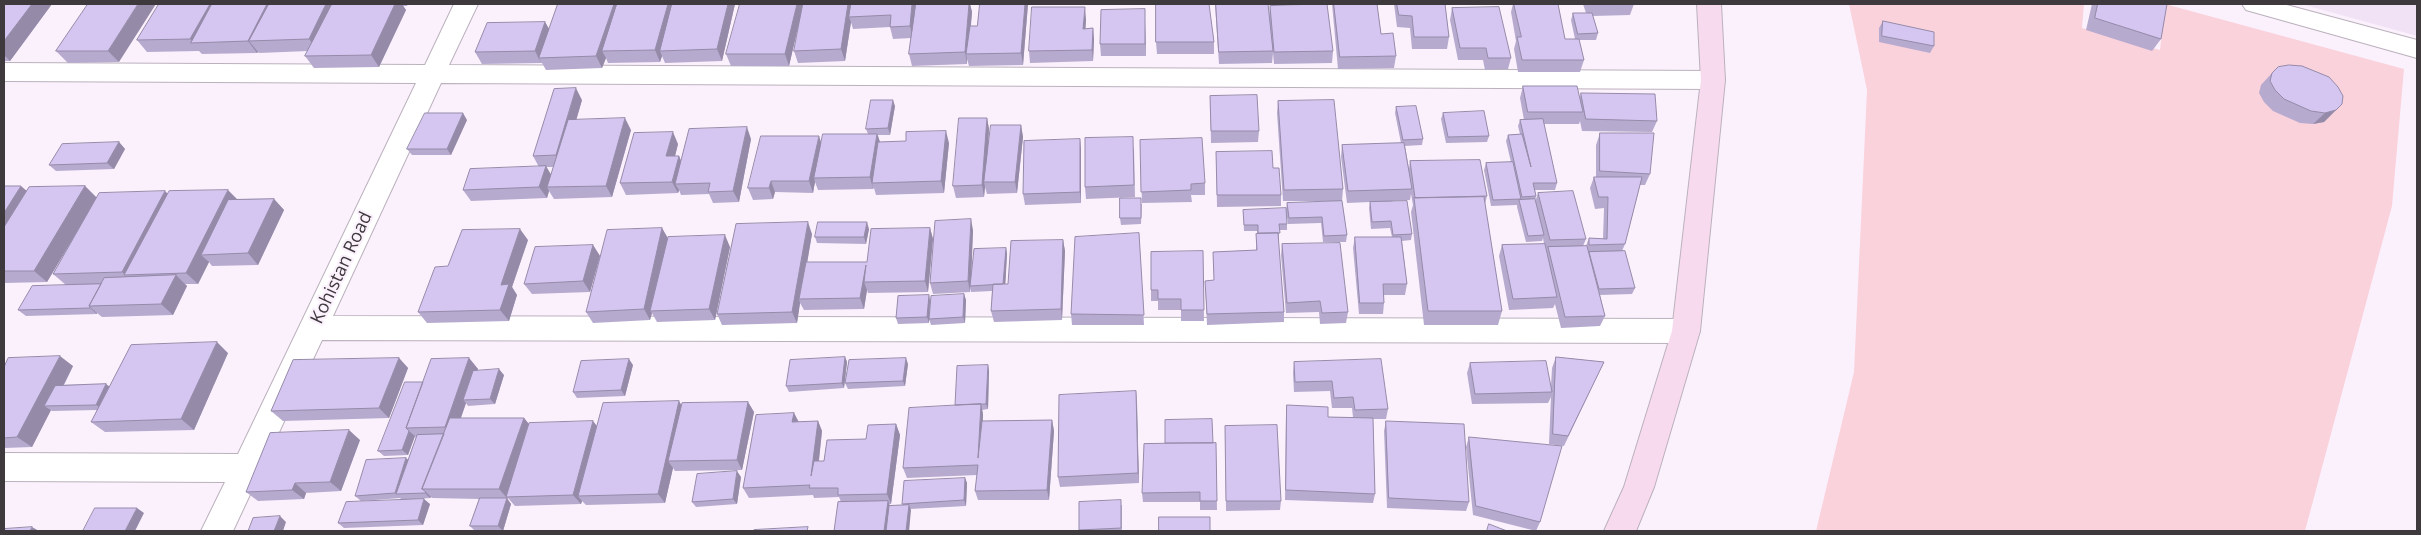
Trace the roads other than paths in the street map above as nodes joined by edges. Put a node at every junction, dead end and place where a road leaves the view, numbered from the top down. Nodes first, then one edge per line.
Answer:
1 (466, 4) edge
2 (1709, 4) edge
3 (2254, 4) edge
4 (2417, 49) edge
5 (4, 72) edge
6 (433, 74) junction
7 (1713, 80) junction
8 (313, 328) junction
9 (1686, 331) junction
10 (4, 467) edge
11 (247, 468) junction
12 (217, 531) edge
13 (1620, 531) edge

1 - 6 street, Kohistan Road
2 - 7 main road
3 - 4 street
5 - 6 street
6 - 7 street
6 - 8 street, Kohistan Road
7 - 9 main road
8 - 9 street
8 - 11 street, Kohistan Road
9 - 13 main road
10 - 11 street
11 - 12 street, Kohistan Road

